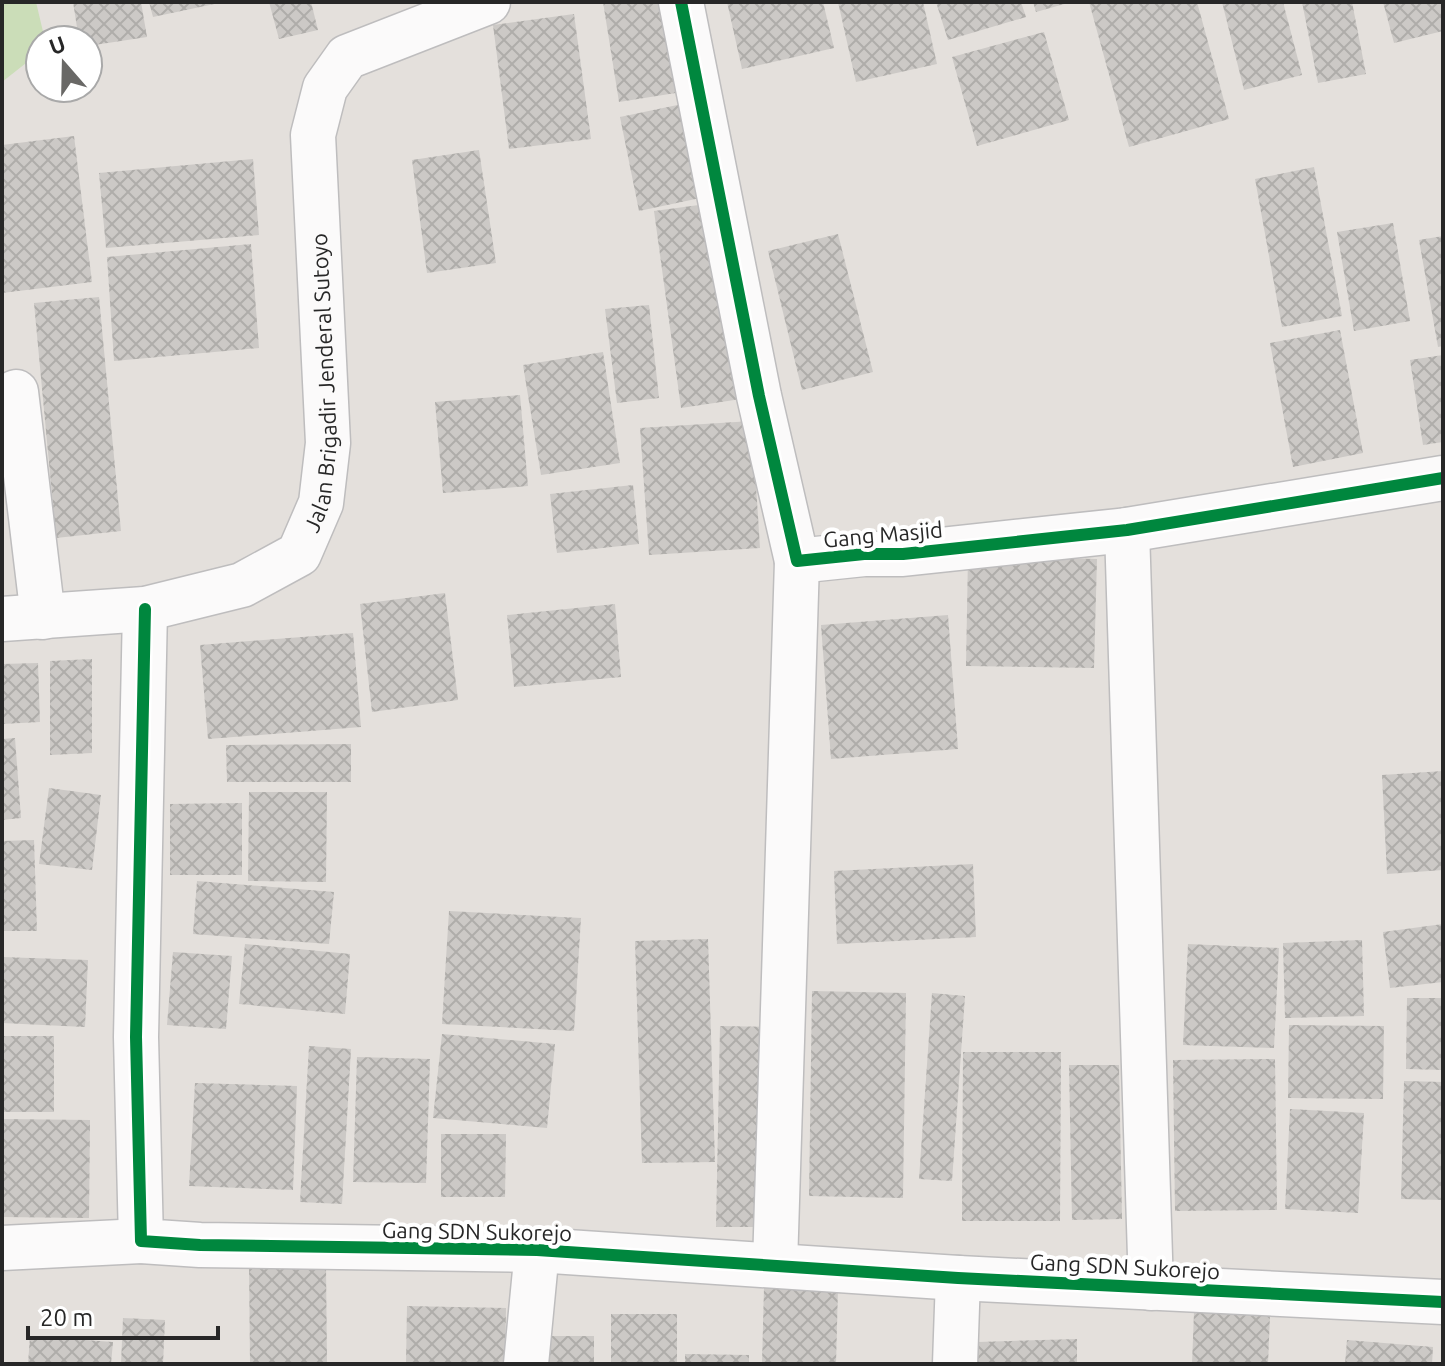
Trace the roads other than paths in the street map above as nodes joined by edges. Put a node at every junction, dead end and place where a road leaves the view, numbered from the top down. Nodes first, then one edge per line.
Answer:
1 (681, 2) edge
2 (462, 7) edge
3 (16, 392) dead end
4 (1443, 478) edge
5 (1127, 530) junction
6 (797, 561) junction
7 (145, 609) junction
8 (22, 618) edge
9 (141, 1241) junction
10 (2, 1248) edge
11 (537, 1250) junction
12 (775, 1265) junction
13 (958, 1278) junction
14 (1151, 1288) junction
15 (1443, 1302) edge
16 (526, 1364) edge
17 (955, 1364) edge

1 - 6 street, Gang Masjid
2 - 7 street, Jalan Brigadir Jenderal Sutoyo
3 - 8 street
4 - 5 street, Gang Masjid
5 - 6 street, Gang Masjid
5 - 14 street
6 - 12 street
7 - 8 street, Jalan Brigadir Jenderal Sutoyo
7 - 9 street
9 - 10 street, Gang SDN Sukorejo
9 - 11 street, Gang SDN Sukorejo
11 - 12 street, Gang SDN Sukorejo
11 - 16 street
12 - 13 street, Gang SDN Sukorejo
13 - 14 street, Gang SDN Sukorejo
13 - 17 street
14 - 15 street, Gang SDN Sukorejo

